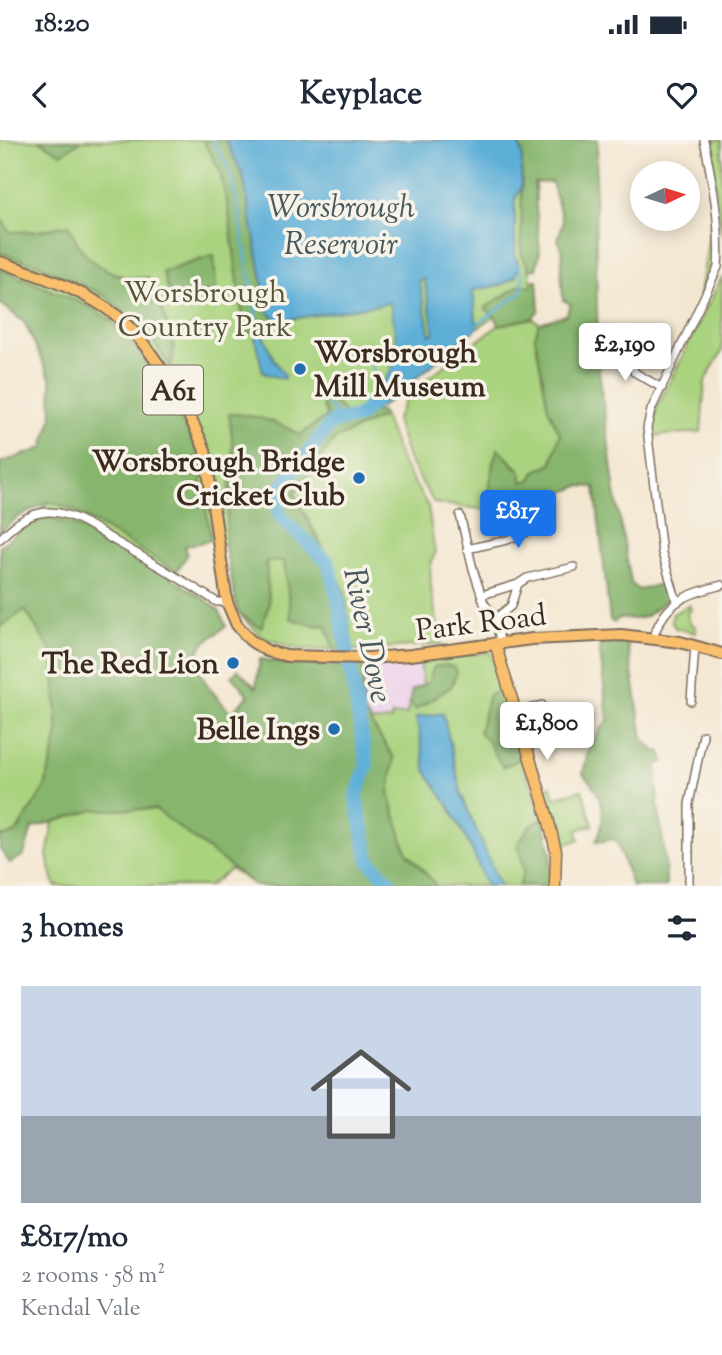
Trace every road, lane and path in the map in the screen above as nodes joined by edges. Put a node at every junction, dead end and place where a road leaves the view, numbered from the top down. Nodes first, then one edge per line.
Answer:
1 (704, 140) edge
2 (720, 254) edge
3 (0, 262) edge
4 (633, 349) dead end
5 (662, 388) junction
6 (460, 516) dead end
7 (525, 518) dead end
8 (0, 539) edge
9 (467, 549) junction
10 (575, 567) dead end
11 (518, 584) junction
12 (722, 586) edge
13 (482, 595) junction
14 (227, 602) junction
15 (677, 602) junction
16 (496, 618) junction
17 (653, 638) junction
18 (498, 643) junction
19 (695, 646) junction
20 (722, 654) edge
21 (691, 701) dead end
22 (542, 705) dead end
23 (516, 713) junction
24 (703, 735) dead end
25 (555, 886) edge
26 (689, 886) edge

1 - 2 street
2 - 5 street
3 - 14 highway, A61
4 - 5 street
5 - 15 street
6 - 9 street
7 - 9 street
8 - 14 street
9 - 13 street
10 - 11 street
11 - 13 street
11 - 16 street
12 - 15 street
13 - 16 street
14 - 18 highway, Park Road / A61
15 - 17 street
16 - 18 street
17 - 18 highway, Park Road / A61
17 - 19 highway, Park Road / A61
18 - 23 main road
19 - 20 highway, Park Road / A61
19 - 21 street
22 - 23 street
23 - 25 main road
24 - 26 street

